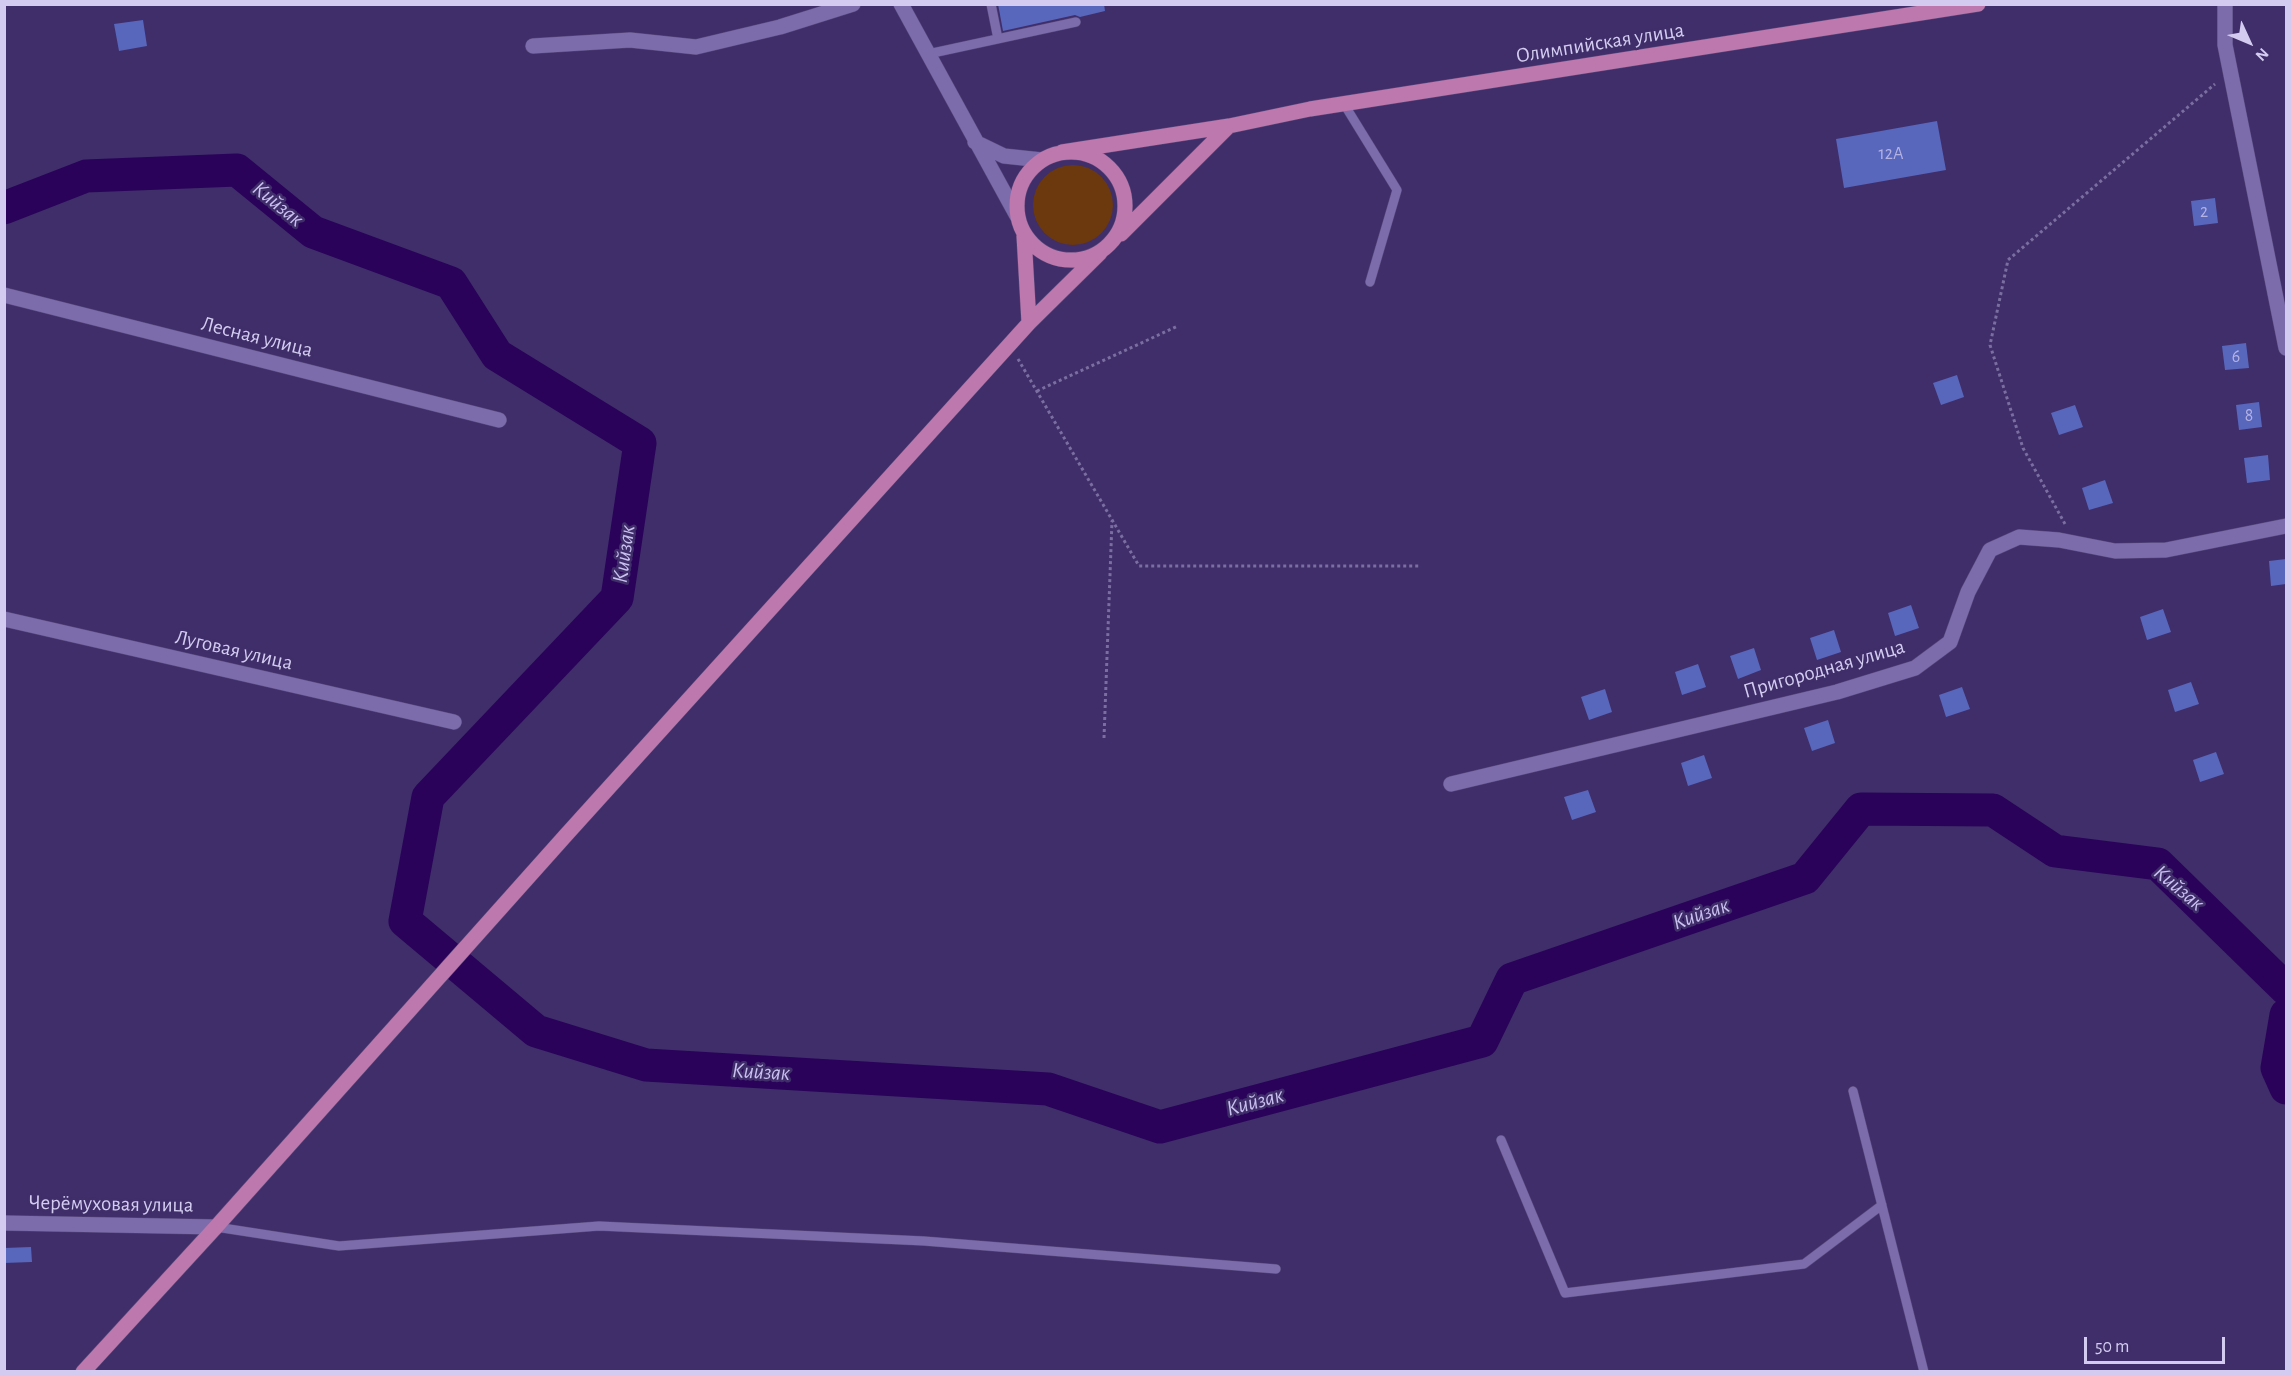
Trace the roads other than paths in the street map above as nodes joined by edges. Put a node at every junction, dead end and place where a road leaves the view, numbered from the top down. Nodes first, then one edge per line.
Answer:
1 (853, 4) edge
2 (901, 4) edge
3 (991, 4) edge
4 (1978, 4) edge
5 (2224, 4) edge
6 (1076, 22) dead end
7 (998, 39) junction
8 (533, 46) dead end
9 (928, 54) junction
10 (1344, 104) junction
11 (1229, 126) junction
12 (975, 142) junction
13 (1062, 152) junction
14 (1042, 160) junction
15 (1017, 216) junction
16 (1024, 236) junction
17 (1116, 238) junction
18 (1100, 253) junction
19 (1370, 282) dead end
20 (4, 295) edge
21 (1029, 323) junction
22 (2286, 348) edge
23 (499, 420) dead end
24 (2286, 526) edge
25 (4, 619) edge
26 (454, 722) dead end
27 (1451, 784) dead end
28 (1853, 1091) dead end
29 (1501, 1140) dead end
30 (1882, 1205) junction
31 (4, 1223) edge
32 (216, 1227) junction
33 (1276, 1269) dead end
34 (83, 1371) edge
35 (1924, 1371) edge

1 - 8 street
2 - 9 street
3 - 7 lane
4 - 10 main road, Олимпийская улица
5 - 22 street
6 - 7 lane
7 - 9 lane
9 - 12 street
10 - 11 main road, Олимпийская улица
10 - 19 lane
11 - 13 main road, Олимпийская улица
11 - 17 main road
12 - 14 street
12 - 15 street
13 - 14 main road
13 - 17 main road
14 - 15 main road
15 - 16 main road
16 - 18 main road
16 - 21 main road
17 - 18 main road
18 - 21 main road
20 - 23 street, Лесная улица
21 - 32 main road
24 - 27 street, Пригородная улица
25 - 26 street, Луговая улица
28 - 30 lane
29 - 30 lane
30 - 35 lane
31 - 32 street, Черёмуховая улица
32 - 33 lane
32 - 34 main road

